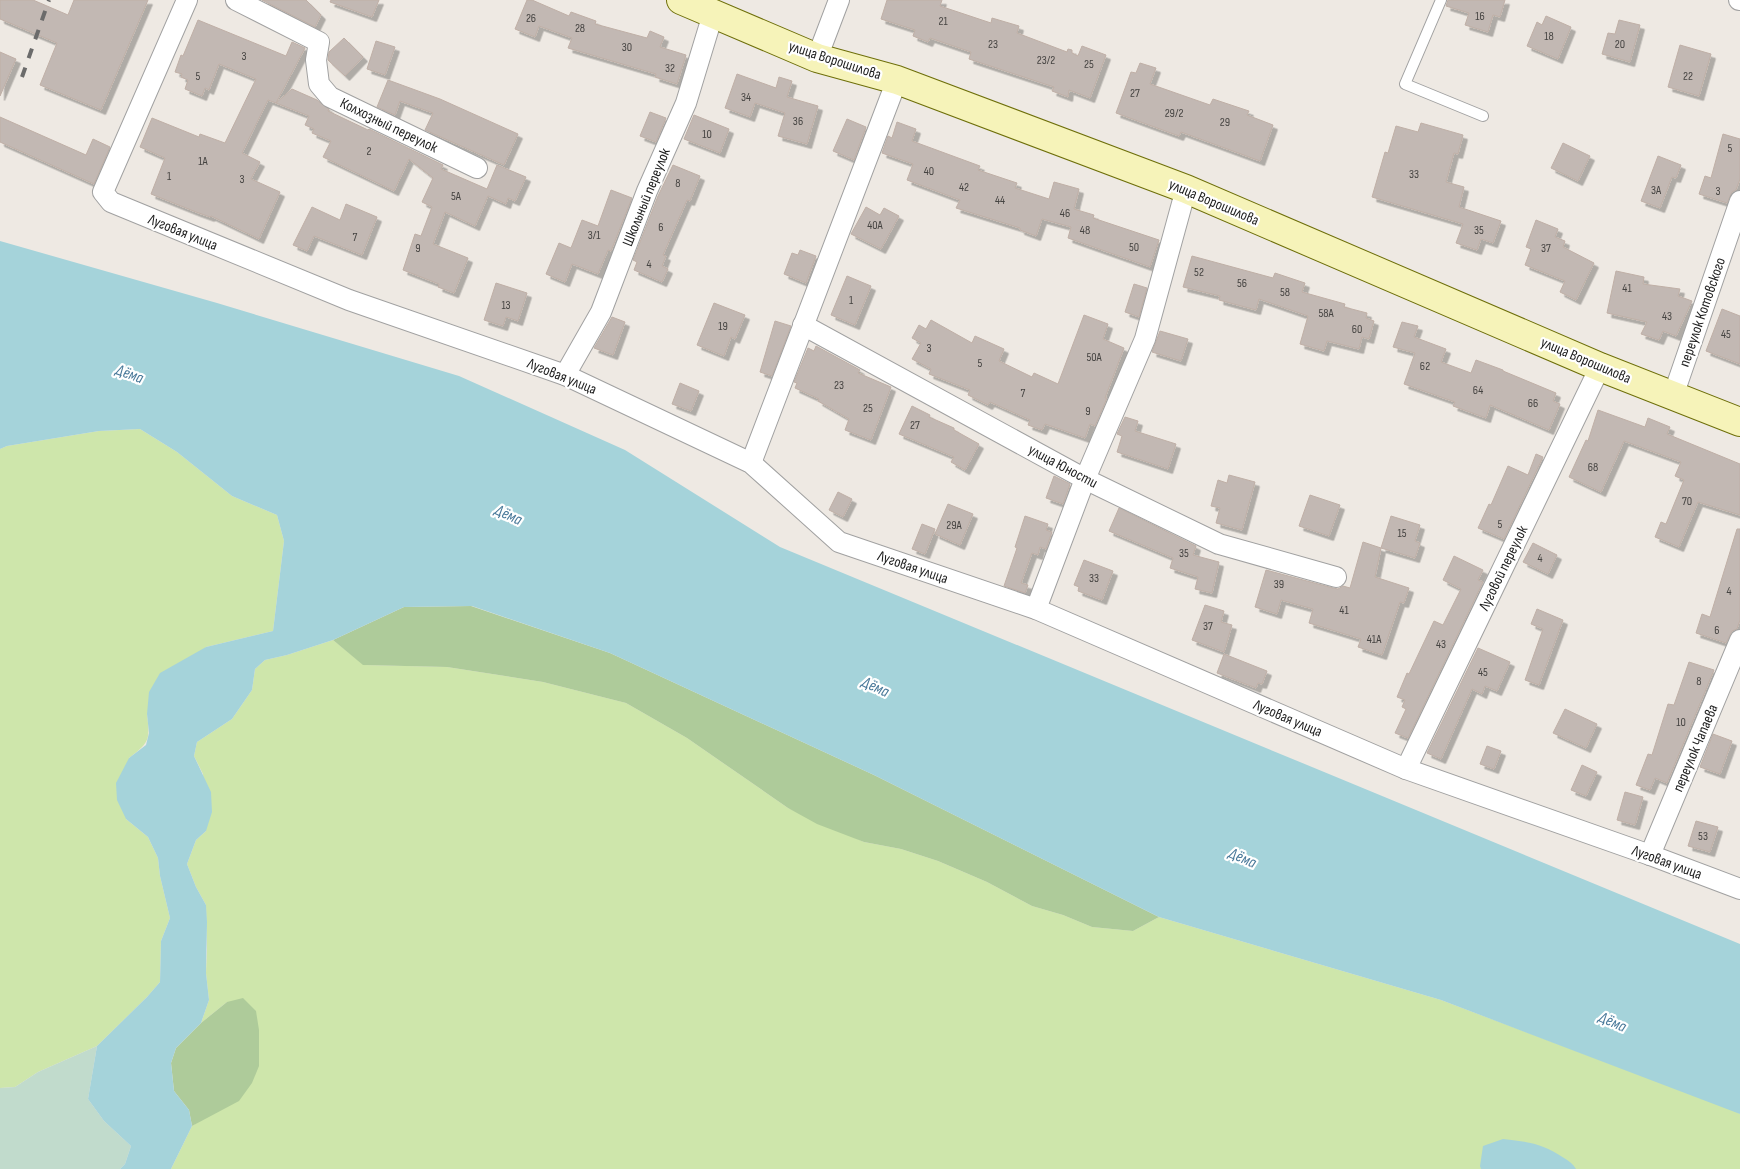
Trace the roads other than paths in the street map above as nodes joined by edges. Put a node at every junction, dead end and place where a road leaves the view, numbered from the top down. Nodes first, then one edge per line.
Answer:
1 (187, 0) edge
2 (236, 0) edge
3 (681, 0) edge
4 (839, 0) edge
5 (1441, 0) edge
6 (713, 14) junction
7 (817, 58) junction
8 (897, 80) junction
9 (1483, 116) dead end
10 (477, 168) dead end
11 (1186, 189) junction
12 (1740, 201) edge
13 (803, 325) junction
14 (1600, 367) junction
15 (565, 374) junction
16 (1673, 396) junction
17 (1740, 422) edge
18 (751, 463) junction
19 (1085, 479) junction
20 (1336, 577) dead end
21 (1036, 609) junction
22 (1740, 640) edge
23 (1733, 679) edge
24 (1406, 769) junction
25 (1650, 855) junction
26 (1740, 889) edge

1 - 15 street, Луговая улица
2 - 10 street, Колхозный переулок
3 - 6 street, улица Ворошилова
4 - 7 street
5 - 9 lane
6 - 7 street, улица Ворошилова
6 - 15 street, Школьный переулок
7 - 8 street, улица Ворошилова
8 - 11 street, улица Ворошилова
8 - 13 street
11 - 14 street, улица Ворошилова
11 - 19 street
12 - 16 street, переулок Котовского
13 - 18 street
13 - 19 street, улица Юности
14 - 16 street, улица Ворошилова
14 - 24 street, Луговой переулок
15 - 18 street, Луговая улица
16 - 17 street, улица Ворошилова
18 - 21 street, Луговая улица
19 - 20 street, улица Юности
19 - 21 street
21 - 24 street, Луговая улица
22 - 23 street, переулок Чапаева
23 - 25 street, переулок Чапаева
24 - 25 street, Луговая улица
25 - 26 street, Луговая улица

